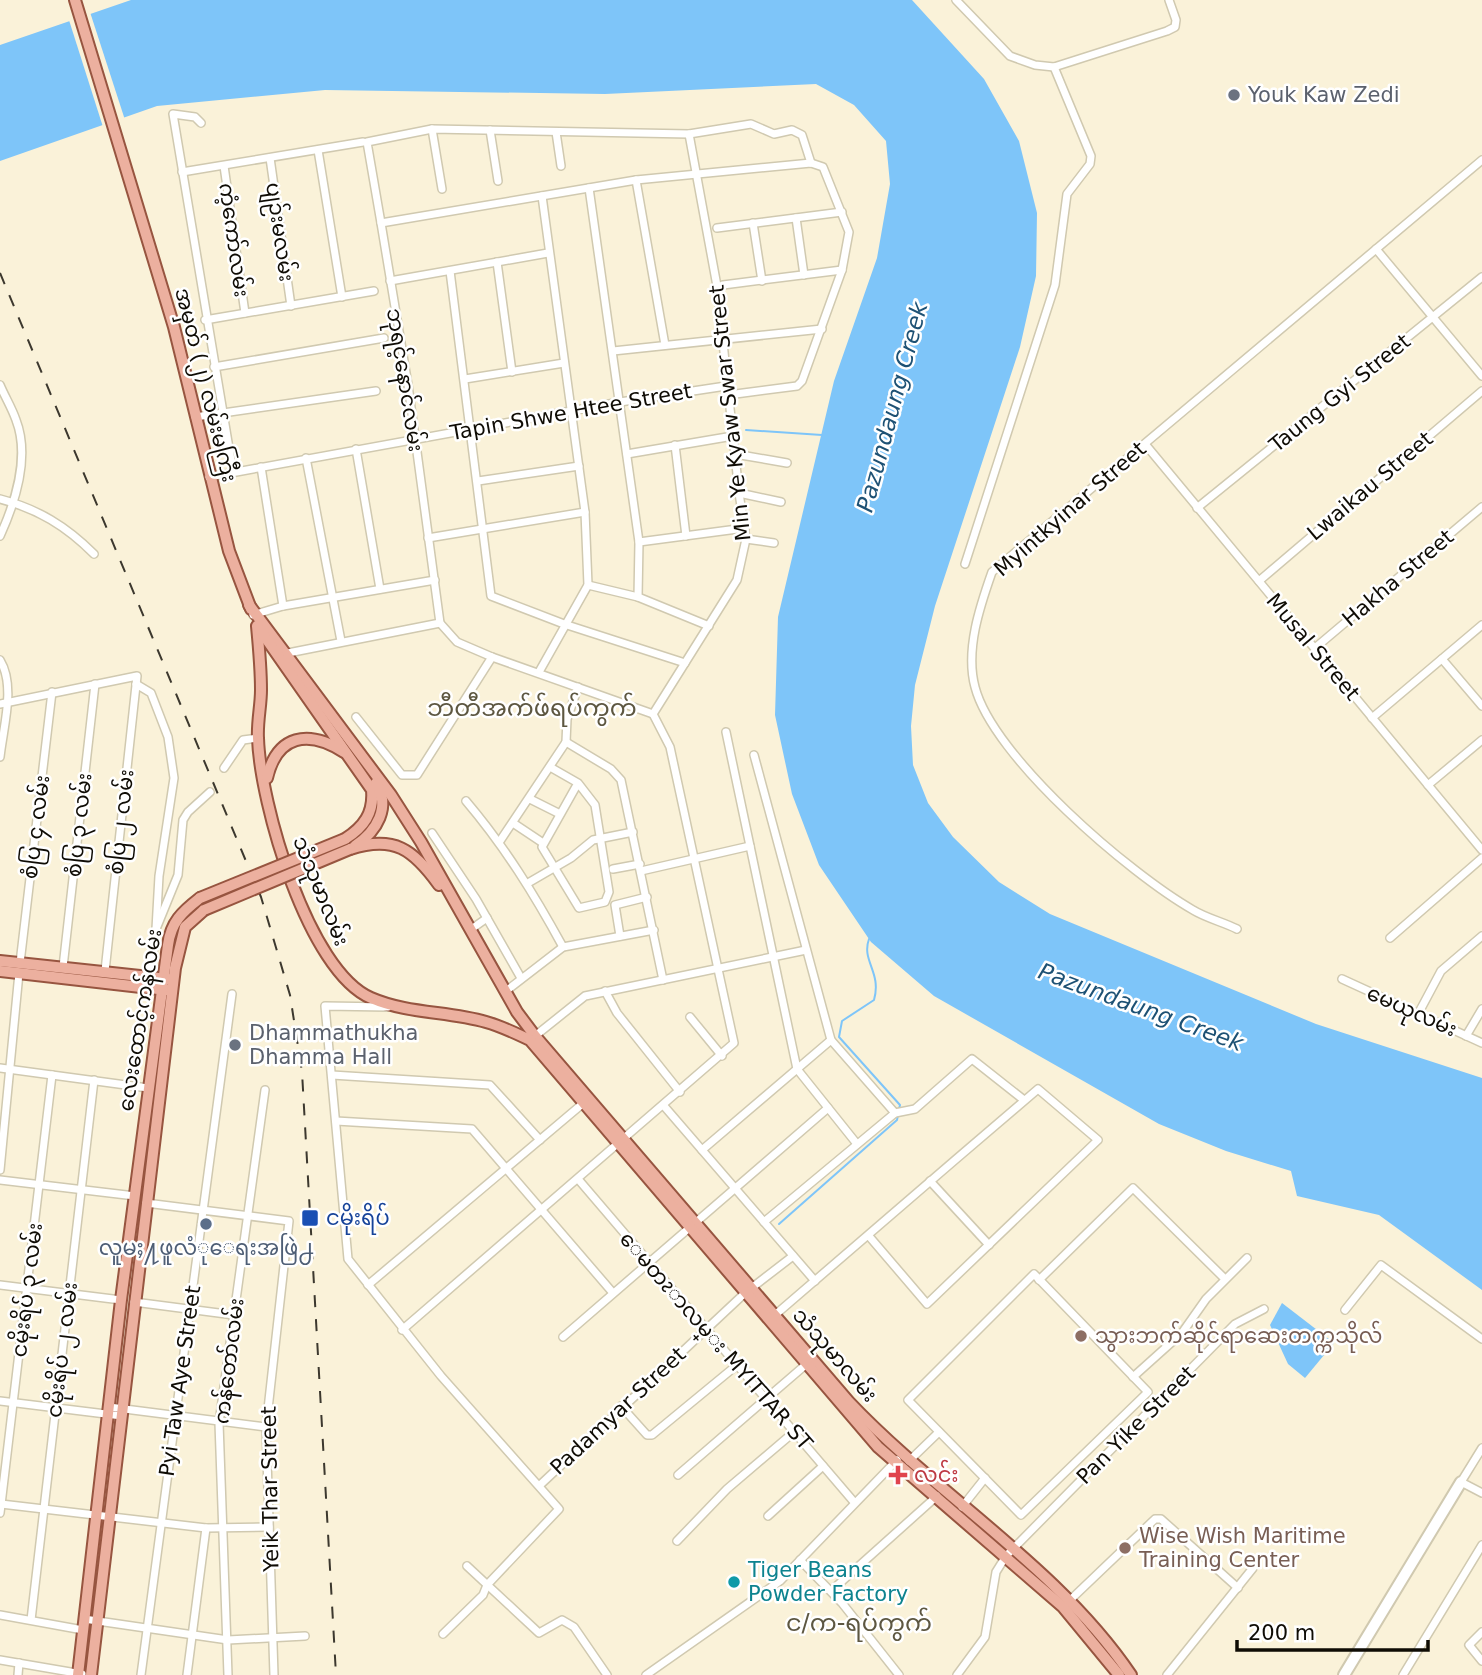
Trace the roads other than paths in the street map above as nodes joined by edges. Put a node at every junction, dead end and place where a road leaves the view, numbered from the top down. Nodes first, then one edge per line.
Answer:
1 (75, 0) edge
2 (956, 0) edge
3 (1169, 0) edge
4 (1054, 67) junction
5 (201, 123) dead end
6 (432, 129) junction
7 (490, 131) junction
8 (556, 132) junction
9 (689, 134) junction
10 (365, 142) junction
11 (318, 150) junction
12 (270, 158) junction
13 (1482, 160) edge
14 (811, 163) junction
15 (224, 166) junction
16 (561, 166) dead end
17 (182, 172) junction
18 (697, 172) junction
19 (636, 180) junction
20 (498, 181) dead end
21 (589, 188) junction
22 (442, 189) dead end
23 (542, 196) junction
24 (842, 212) junction
25 (796, 218) junction
26 (381, 223) junction
27 (753, 223) junction
28 (717, 228) dead end
29 (1376, 248) junction
30 (548, 253) junction
31 (496, 262) junction
32 (842, 270) junction
33 (450, 271) junction
34 (804, 275) junction
35 (1482, 277) edge
36 (390, 281) junction
37 (762, 281) junction
38 (723, 285) dead end
39 (374, 291) dead end
40 (342, 297) junction
41 (291, 306) junction
42 (245, 313) junction
43 (1433, 318) junction
44 (205, 320) junction
45 (822, 329) junction
46 (722, 337) junction
47 (384, 338) dead end
48 (665, 345) junction
49 (612, 351) junction
50 (564, 363) junction
51 (214, 367) junction
52 (512, 372) junction
53 (1482, 376) edge
54 (465, 379) junction
55 (1, 390) edge
56 (376, 391) dead end
57 (727, 391) junction
58 (1482, 391) edge
59 (620, 402) junction
60 (222, 412) junction
61 (572, 412) junction
62 (195, 416) junction
63 (472, 429) junction
64 (733, 436) junction
65 (415, 439) junction
66 (1145, 444) junction
67 (675, 445) junction
68 (356, 449) junction
69 (627, 454) junction
70 (735, 454) junction
71 (306, 458) junction
72 (787, 463) dead end
73 (579, 466) junction
74 (261, 467) junction
75 (233, 472) junction
76 (209, 477) junction
77 (478, 481) junction
78 (739, 494) junction
79 (0, 499) edge
80 (781, 502) dead end
81 (15, 503) junction
82 (1197, 508) junction
83 (1482, 508) edge
84 (585, 512) junction
85 (745, 528) junction
86 (484, 529) junction
87 (0, 536) edge
88 (687, 536) junction
89 (428, 538) junction
90 (746, 539) junction
91 (639, 542) junction
92 (774, 543) dead end
93 (94, 554) dead end
94 (965, 564) dead end
95 (435, 580) junction
96 (1259, 581) junction
97 (588, 585) junction
98 (380, 589) junction
99 (638, 597) junction
100 (332, 598) junction
101 (283, 606) junction
102 (254, 615) junction
103 (440, 623) junction
104 (564, 624) junction
105 (1482, 625) edge
106 (709, 626) junction
107 (341, 641) junction
108 (1315, 648) junction
109 (282, 654) junction
110 (492, 657) junction
111 (1442, 659) junction
112 (0, 660) edge
113 (685, 663) junction
114 (539, 672) junction
115 (95, 684) junction
116 (136, 684) junction
117 (578, 687) junction
118 (52, 692) junction
119 (3, 703) edge
120 (1482, 706) edge
121 (653, 714) junction
122 (356, 717) dead end
123 (1372, 718) junction
124 (726, 732) dead end
125 (348, 737) junction
126 (258, 738) junction
127 (1482, 740) edge
128 (566, 742) junction
129 (349, 755) junction
130 (754, 755) dead end
131 (0, 757) edge
132 (550, 767) junction
133 (224, 768) dead end
134 (265, 783) junction
135 (579, 783) junction
136 (1428, 785) junction
137 (210, 792) dead end
138 (530, 799) junction
139 (466, 801) dead end
140 (560, 814) junction
141 (513, 823) junction
142 (633, 832) junction
143 (432, 833) dead end
144 (600, 837) junction
145 (500, 841) junction
146 (543, 843) junction
147 (348, 844) junction
148 (750, 846) junction
149 (1482, 850) edge
150 (1482, 858) edge
151 (695, 859) junction
152 (640, 867) junction
153 (554, 868) junction
154 (613, 869) dead end
155 (528, 883) junction
156 (647, 897) junction
157 (487, 918) junction
158 (156, 929) junction
159 (470, 929) junction
160 (1237, 929) dead end
161 (654, 930) junction
162 (620, 936) junction
163 (1482, 936) edge
164 (1390, 938) dead end
165 (563, 947) junction
166 (806, 950) junction
167 (774, 957) junction
168 (0, 961) edge
169 (63, 967) junction
170 (19, 968) junction
171 (717, 968) junction
172 (0, 971) edge
173 (105, 971) junction
174 (150, 977) junction
175 (521, 978) junction
176 (1342, 979) dead end
177 (663, 980) junction
178 (168, 985) junction
179 (506, 991) junction
180 (606, 991) junction
181 (232, 994) dead end
182 (392, 1006) junction
183 (1482, 1009) edge
184 (1418, 1016) junction
185 (690, 1017) dead end
186 (1466, 1036) junction
187 (532, 1038) junction
188 (831, 1040) junction
189 (1482, 1043) edge
190 (722, 1056) junction
191 (0, 1068) edge
192 (10, 1069) junction
193 (797, 1069) junction
194 (52, 1075) junction
195 (332, 1075) junction
196 (94, 1080) junction
197 (148, 1088) junction
198 (265, 1090) dead end
199 (680, 1092) junction
200 (587, 1100) junction
201 (1024, 1100) junction
202 (664, 1106) junction
203 (828, 1108) junction
204 (895, 1113) junction
205 (336, 1121) junction
206 (540, 1140) junction
207 (622, 1141) junction
208 (857, 1144) junction
209 (702, 1150) junction
210 (507, 1168) junction
211 (0, 1170) edge
212 (578, 1179) junction
213 (0, 1180) edge
214 (930, 1181) junction
215 (39, 1185) junction
216 (735, 1188) junction
217 (82, 1189) junction
218 (135, 1196) junction
219 (146, 1203) junction
220 (202, 1209) junction
221 (542, 1209) junction
222 (248, 1215) junction
223 (764, 1222) junction
224 (692, 1224) junction
225 (868, 1235) junction
226 (129, 1240) junction
227 (141, 1242) junction
228 (989, 1245) junction
229 (793, 1256) junction
230 (1247, 1258) dead end
231 (649, 1262) junction
232 (1039, 1279) junction
233 (1225, 1279) junction
234 (814, 1281) junction
235 (0, 1285) edge
236 (368, 1285) junction
237 (28, 1289) junction
238 (748, 1290) junction
239 (68, 1293) junction
240 (613, 1293) junction
241 (121, 1300) junction
242 (134, 1302) junction
243 (189, 1309) junction
244 (1264, 1309) dead end
245 (1345, 1311) dead end
246 (234, 1315) junction
247 (775, 1315) junction
248 (706, 1329) junction
249 (402, 1330) junction
250 (563, 1337) dead end
251 (1482, 1339) edge
252 (809, 1362) junction
253 (737, 1365) junction
254 (1133, 1377) junction
255 (765, 1399) junction
256 (0, 1401) edge
257 (14, 1403) junction
258 (621, 1406) junction
259 (55, 1409) junction
260 (109, 1411) junction
261 (123, 1412) junction
262 (175, 1416) junction
263 (219, 1423) junction
264 (266, 1427) junction
265 (794, 1432) junction
266 (939, 1432) junction
267 (1482, 1448) edge
268 (901, 1459) junction
269 (823, 1466) junction
270 (678, 1475) dead end
271 (985, 1478) junction
272 (1461, 1482) junction
273 (540, 1485) junction
274 (939, 1493) junction
275 (1482, 1493) edge
276 (854, 1502) junction
277 (1, 1504) edge
278 (962, 1507) junction
279 (43, 1508) junction
280 (0, 1513) edge
281 (105, 1514) junction
282 (768, 1516) dead end
283 (161, 1522) junction
284 (269, 1527) junction
285 (206, 1528) junction
286 (224, 1528) junction
287 (677, 1541) dead end
288 (1481, 1550) edge
289 (1010, 1553) junction
290 (800, 1560) junction
291 (467, 1566) dead end
292 (1253, 1568) dead end
293 (487, 1585) junction
294 (1238, 1588) junction
295 (831, 1591) junction
296 (1066, 1604) junction
297 (0, 1615) edge
298 (31, 1620) junction
299 (98, 1622) junction
300 (84, 1625) junction
301 (147, 1629) junction
302 (1482, 1632) edge
303 (443, 1634) dead end
304 (192, 1635) junction
305 (305, 1636) dead end
306 (273, 1638) junction
307 (228, 1640) junction
308 (0, 1660) edge
309 (1482, 1661) edge
310 (19, 1663) junction
311 (1407, 1673) edge
312 (78, 1674) edge
313 (18, 1675) edge
314 (91, 1675) edge
315 (141, 1675) edge
316 (187, 1675) edge
317 (228, 1675) edge
318 (274, 1675) edge
319 (607, 1675) edge
320 (646, 1675) edge
321 (899, 1675) edge
322 (957, 1675) edge
323 (1119, 1675) edge
324 (1131, 1675) edge
325 (1167, 1675) edge
326 (1344, 1675) edge

1 - 62 main road, အမှတ် (၂) လမ်းမကြီး
2 - 4 street
3 - 4 street
4 - 94 street
5 - 17 street
6 - 7 street
6 - 10 street
6 - 22 street
7 - 8 street
7 - 20 street
8 - 9 street
8 - 16 street
9 - 14 street
9 - 18 street, Min Ye Kyaw Swar Street
10 - 11 street
10 - 26 street, ဘုရင့်နောင်လမ်း
11 - 12 street
11 - 40 street
12 - 15 street
12 - 41 street, ပျဉ်းမလမ်း
13 - 29 street, Myintkyinar Street
14 - 18 street
14 - 24 street
15 - 17 street
15 - 42 street, ကံ့ကော်လမ်း
17 - 44 street
18 - 19 street
18 - 46 street, Min Ye Kyaw Swar Street
19 - 21 street
19 - 48 street
21 - 23 street
21 - 49 street
23 - 26 street
23 - 30 street
24 - 25 street
24 - 32 street
25 - 27 street
25 - 34 street
26 - 36 street, ဘုရင့်နောင်လမ်း
27 - 28 street
27 - 37 street
29 - 43 street
29 - 66 street, Myintkyinar Street
30 - 31 street
30 - 50 street
31 - 33 street
31 - 52 street
32 - 34 street
32 - 45 street
33 - 36 street
33 - 54 street
34 - 37 street
35 - 43 street, Taung Gyi Street
36 - 65 street, ဘုရင့်နောင်လမ်း
37 - 38 street
39 - 40 street
40 - 41 street
41 - 42 street
42 - 44 street
43 - 53 street
43 - 82 street, Taung Gyi Street
44 - 51 street
45 - 46 street
45 - 57 street, Tapin Shwe Htee Street
46 - 48 street
46 - 57 street, Min Ye Kyaw Swar Street
47 - 51 street
48 - 49 street
49 - 59 street
50 - 52 street
50 - 61 street
51 - 60 street
52 - 54 street
54 - 63 street
55 - 81 street
56 - 60 street
57 - 59 street, Tapin Shwe Htee Street
57 - 64 street, Min Ye Kyaw Swar Street
58 - 96 street, Lwaikau Street
59 - 61 street, Tapin Shwe Htee Street
59 - 69 street
60 - 62 street
60 - 75 street
61 - 63 street, Tapin Shwe Htee Street
61 - 73 street
62 - 76 main road, အမှတ် (၂) လမ်းမကြီး
63 - 65 street, Tapin Shwe Htee Street
63 - 77 street
64 - 67 street
64 - 70 street, Min Ye Kyaw Swar Street
65 - 68 street, Tapin Shwe Htee Street
65 - 89 street, ဘုရင့်နောင်လမ်း
66 - 82 street, Musal Street
66 - 160 street, Myintkyinar Street
67 - 69 street
67 - 88 street
68 - 71 street, Tapin Shwe Htee Street
68 - 98 street
69 - 91 street
70 - 72 street
70 - 78 street, Min Ye Kyaw Swar Street
71 - 74 street, Tapin Shwe Htee Street
71 - 100 street
73 - 77 street
73 - 84 street
74 - 75 street, Tapin Shwe Htee Street
74 - 101 street
75 - 76 street, Tapin Shwe Htee Street
76 - 102 main road, အမှတ် (၂) လမ်းမကြီး
77 - 86 street
78 - 80 street
78 - 85 street, Min Ye Kyaw Swar Street
79 - 81 street
81 - 87 street
81 - 93 street
82 - 96 street, Musal Street
83 - 108 street, Hakha Street
84 - 86 street
84 - 97 street
85 - 88 street
85 - 90 street, Min Ye Kyaw Swar Street
86 - 89 street
86 - 104 street
88 - 91 street
89 - 95 street, ဘုရင့်နောင်လမ်း
90 - 92 street
90 - 106 street, Min Ye Kyaw Swar Street
91 - 99 street
95 - 98 street
95 - 103 street, ဘုရင့်နောင်လမ်း
96 - 108 street, Musal Street
97 - 99 street
97 - 104 street
98 - 100 street
99 - 106 street
100 - 101 street
100 - 107 street
101 - 102 street
102 - 109 main road, လေးထောင့်ကန်လမ်း
102 - 126 main road, သံသုမာလမ်း
103 - 107 street
103 - 110 street
104 - 113 street
104 - 114 street
105 - 111 street
106 - 113 street, Min Ye Kyaw Swar Street
107 - 109 street
108 - 123 street, Musal Street
109 - 125 main road, လေးထောင့်ကန်လမ်း
109 - 129 main road, လေးထောင့်ကန်လမ်း
110 - 114 street
110 - 122 street
111 - 120 street
111 - 123 street
112 - 119 street
113 - 121 street, Min Ye Kyaw Swar Street
114 - 117 street
115 - 116 street, စံပြ ၂ လမ်း
115 - 118 street
115 - 169 street, စံပြ ၃ လမ်း
116 - 158 street
116 - 173 street, စံပြ ၂ လမ်း
117 - 121 street
117 - 128 street
118 - 119 street
118 - 170 street, စံပြ ၄ လမ်း
119 - 131 street
121 - 151 street
123 - 136 street, Musal Street
124 - 148 street
125 - 147 main road, လေးထောင့်ကန်လမ်း
125 - 159 main road, လေးထောင့်ကန်လမ်း
126 - 133 street
126 - 134 main road, သံသုမာလမ်း
127 - 136 street
128 - 132 street
128 - 142 street
129 - 134 main road
129 - 147 main road, လေးထောင့်ကန်လမ်း
130 - 166 street
132 - 135 street
132 - 138 street
134 - 182 main road, သံသုမာလမ်း
135 - 140 street
135 - 144 street
136 - 149 street, Musal Street
137 - 158 street
138 - 140 street
138 - 141 street
139 - 145 street
140 - 146 street
141 - 145 street
141 - 146 street
142 - 144 street
142 - 152 street
143 - 157 street
144 - 153 street
144 - 153 street
145 - 155 street
146 - 153 street
147 - 159 main road
147 - 178 main road, လေးထောင့်ကန်လမ်း, bridge
147 - 178 main road, လေးထောင့်ကန်လမ်း, bridge
148 - 151 street
148 - 167 street
150 - 164 street
151 - 152 street
151 - 171 street
152 - 154 street
152 - 156 street
153 - 155 street
155 - 165 street
156 - 161 street
156 - 162 street
157 - 159 street
157 - 175 street
158 - 174 street
159 - 179 main road, သံသုမာလမ်း
161 - 162 street
161 - 177 street
162 - 165 street
163 - 184 street
165 - 175 street
166 - 167 street
166 - 188 street
167 - 171 street
167 - 193 street
168 - 170 main road
169 - 170 main road
169 - 173 main road
170 - 172 main road
170 - 178 main road
170 - 192 street, စံပြ ၄ လမ်း
171 - 177 street
171 - 190 street
173 - 174 main road
174 - 178 main road
175 - 179 street
176 - 184 street, မေယုလမ်း
177 - 180 street
178 - 197 main road, လေးထောင့်ကန်လမ်း
178 - 219 main road, လေးထောင့်ကန်လမ်း
179 - 187 main road, သံသုမာလမ်း
180 - 187 street
180 - 199 street
181 - 220 street, Pyi Taw Aye Street
182 - 187 main road, သံသုမာလမ်း
182 - 195 street
183 - 186 street
184 - 186 street, မေယုလမ်း
185 - 190 street
186 - 189 street, မေယုလမ်း
187 - 200 main road, သံသုမာလမ်း
188 - 193 street
188 - 204 street
190 - 199 street
191 - 192 street
192 - 194 street
192 - 211 street, စံပြ ၄ လမ်း
193 - 203 street
193 - 209 street
194 - 196 street
194 - 215 street, ငမိုးရိပ် ၃ လမ်း
195 - 205 street
195 - 206 street
196 - 197 street
196 - 217 street, ငမိုးရိပ် ၂ လမ်း
197 - 218 main road, လေးထောင့်ကန်လမ်း
198 - 222 street, ကန်တော်လမ်း
199 - 202 street
200 - 206 street
200 - 207 main road, သံသုမာလမ်း
201 - 204 street
201 - 214 street
201 - 228 street
202 - 207 street
202 - 209 street
203 - 208 street
203 - 216 street
204 - 208 street
205 - 210 street
205 - 236 street
206 - 210 street
207 - 212 street
207 - 224 main road, သံသုမာလမ်း
208 - 223 street
209 - 216 street
210 - 221 street
210 - 236 street
212 - 221 street
212 - 231 street, ေမတၩာလမ္း MYITTAR ST
213 - 215 street
214 - 225 street
214 - 228 street
215 - 217 street
215 - 237 street, ငမိုးရိပ် ၃ လမ်း
216 - 223 street
216 - 224 street
217 - 218 street
217 - 239 street, ငမိုးရိပ် ၂ လမ်း
218 - 226 main road, လေးထောင့်ကန်လမ်း
219 - 220 street
219 - 227 main road, လေးထောင့်ကန်လမ်း
220 - 222 street
220 - 243 street, Pyi Taw Aye Street
221 - 240 street
221 - 249 street
222 - 246 street, ကန်တော်လမ်း
222 - 264 street, Yeik Thar Street
223 - 229 street
224 - 231 street
224 - 238 main road, သံသုမာလမ်း
225 - 228 street
225 - 234 street
226 - 227 main road
226 - 241 main road, လေးထောင့်ကန်လမ်း
227 - 242 main road, လေးထောင့်ကန်လမ်း
229 - 234 street
229 - 238 street, Padamyar Street
230 - 233 street
231 - 240 street
231 - 248 street, ေမတၩာလမ္း MYITTAR ST
232 - 233 street
232 - 254 street
232 - 266 street
233 - 254 street
234 - 247 street
235 - 237 street
236 - 249 street
237 - 239 street
237 - 257 street, ငမိုးရိပ် ၃ လမ်း
238 - 247 main road, သံသုမာလမ်း
238 - 248 street, Padamyar Street
238 - 252 main road, သံသုမာလမ်း
239 - 241 street
239 - 259 street, ငမိုးရိပ် ၂ လမ်း
240 - 250 street
241 - 242 main road
241 - 260 main road, လေးထောင့်ကန်လမ်း
242 - 243 street
242 - 261 main road, လေးထောင့်ကန်လမ်း
243 - 246 street
243 - 262 street, Pyi Taw Aye Street
244 - 289 street, Pan Yike Street
245 - 251 street
246 - 263 street, ကန်တော်လမ်း
247 - 252 main road, သံသုမာလမ်း
248 - 253 street, ေမတၩာလမ္း MYITTAR ST
248 - 258 street, Padamyar Street
249 - 273 street
252 - 255 street
252 - 268 main road, သံသုမာလမ်း
253 - 255 street, ေမတၩာလမ္း MYITTAR ST
253 - 258 street
254 - 271 street
255 - 265 street, ေမတၩာလမ္း MYITTAR ST
255 - 270 street
256 - 257 street
257 - 259 street
257 - 277 street, ငမိုးရိပ် ၃ လမ်း
258 - 273 street, Padamyar Street
259 - 260 street
259 - 279 street, ငမိုးရိပ် ၂ လမ်း
260 - 261 street
260 - 281 main road, လေးထောင့်ကန်လမ်း
261 - 262 street
261 - 281 main road, လေးထောင့်ကန်လမ်း
262 - 263 street
262 - 283 street, Pyi Taw Aye Street
263 - 264 street
263 - 286 street, ကန်တော်လမ်း
264 - 284 street, Yeik Thar Street
265 - 269 street, ေမတၩာလမ္း MYITTAR ST
265 - 287 street
266 - 268 street
266 - 271 street
267 - 272 street
268 - 274 main road, သံသုမာလမ်း
268 - 276 street
269 - 276 street, ေမတၩာလမ္း MYITTAR ST
269 - 282 street
271 - 278 street
272 - 275 street
272 - 326 street
273 - 293 street
274 - 278 main road, သံသုမာလမ်း
274 - 289 main road, သံသုမာလမ်း
274 - 295 street
276 - 290 street
277 - 279 street
277 - 280 street, ငမိုးရိပ် ၃ လမ်း
278 - 289 main road, သံသုမာလမ်း
279 - 281 street
279 - 298 street, ငမိုးရိပ် ၂ လမ်း
281 - 283 street
281 - 299 main road, လေးထောင့်ကန်လမ်း
281 - 300 main road, လေးထောင့်ကန်လမ်း
283 - 285 street
283 - 301 street, Pyi Taw Aye Street
284 - 286 street
284 - 306 street, Yeik Thar Street
285 - 286 street
285 - 304 street
286 - 307 street, ကန်တော်လမ်း
288 - 311 street
289 - 296 main road, သံသုမာလမ်း
289 - 322 street
290 - 295 street
290 - 320 street
291 - 293 street
292 - 294 street
293 - 303 street
293 - 319 street
294 - 296 street
294 - 325 street
295 - 321 street
296 - 323 main road, သံသုမာလမ်း
296 - 324 main road, သံသုမာလမ်း
297 - 298 street
298 - 300 street
299 - 300 street
299 - 301 street
299 - 314 main road, လေးထောင့်ကန်လမ်း
300 - 312 main road, လေးထောင့်ကန်လမ်း
301 - 304 street
301 - 315 street, Pyi Taw Aye Street
302 - 309 street
304 - 307 street
304 - 316 street
305 - 306 street
306 - 307 street
306 - 318 street, Yeik Thar Street
307 - 317 street, ကန်တော်လမ်း
308 - 310 street
310 - 312 street
310 - 313 street
312 - 314 street

